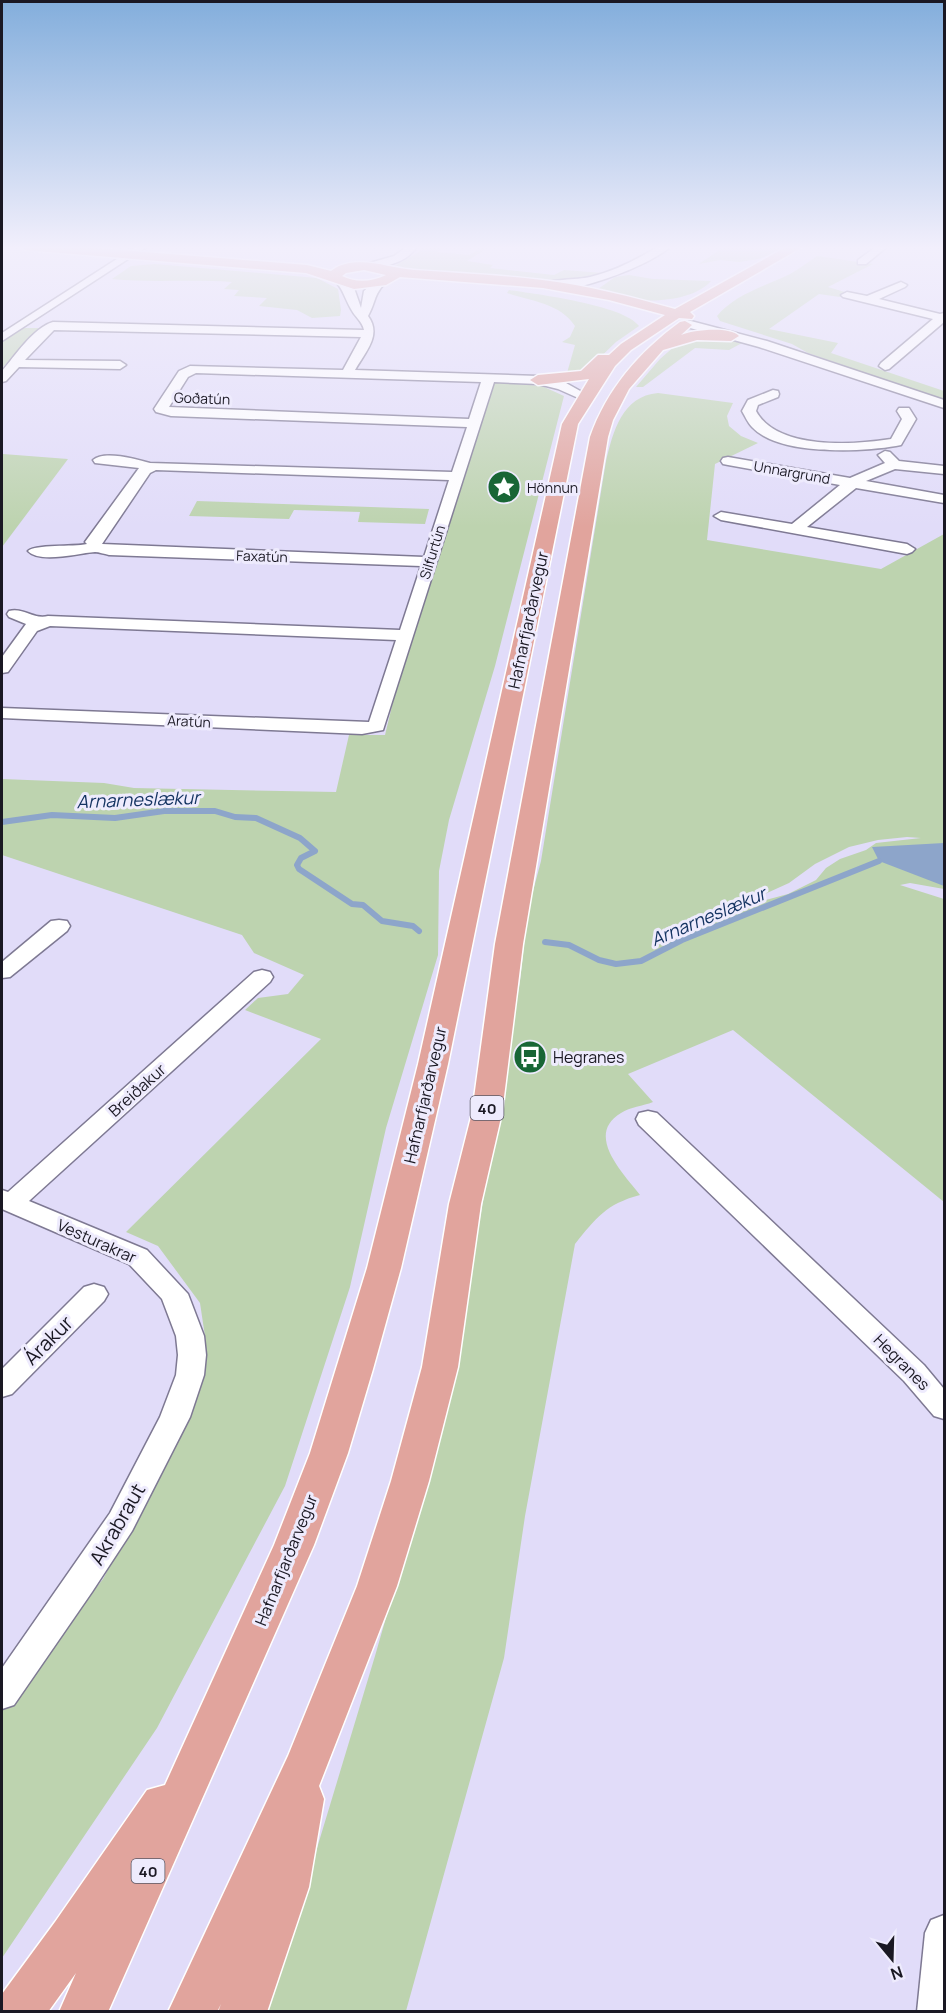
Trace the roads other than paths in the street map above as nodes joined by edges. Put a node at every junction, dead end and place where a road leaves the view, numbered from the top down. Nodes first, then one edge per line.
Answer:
1 (36, 340) edge
2 (367, 340) edge
3 (629, 340) edge
4 (633, 340) edge
5 (637, 340) edge
6 (747, 340) edge
7 (756, 340) edge
8 (916, 340) edge
9 (763, 344) junction
10 (15, 363) junction
11 (120, 365) dead end
12 (885, 366) dead end
13 (347, 374) junction
14 (2, 378) edge
15 (489, 378) junction
16 (538, 380) junction
17 (773, 393) dead end
18 (585, 397) junction
19 (945, 404) edge
20 (904, 411) dead end
21 (474, 423) junction
22 (875, 446) junction
23 (100, 460) dead end
24 (728, 461) dead end
25 (895, 465) junction
26 (150, 467) junction
27 (945, 470) edge
28 (457, 476) junction
29 (855, 483) junction
30 (945, 499) edge
31 (721, 516) dead end
32 (795, 529) junction
33 (96, 547) junction
34 (907, 549) dead end
35 (36, 551) dead end
36 (429, 562) junction
37 (15, 614) dead end
38 (38, 623) junction
39 (407, 635) junction
40 (2, 668) edge
41 (2, 713) edge
42 (377, 726) joint
43 (59, 926) dead end
44 (2, 972) edge
45 (262, 977) dead end
46 (648, 1119) dead end
47 (6, 1201) edge
48 (94, 1294) dead end
49 (190, 1336) joint
50 (2, 1386) edge
51 (945, 1408) edge
52 (2, 1694) edge
53 (212, 1731) junction
54 (308, 1761) junction
55 (945, 1933) edge
56 (942, 1971) edge
57 (18, 2012) edge
58 (83, 2012) edge
59 (192, 2012) edge
60 (242, 2012) edge
61 (936, 2012) edge

1 - 10 street
2 - 13 street
3 - 16 main road
4 - 18 main road, Hafnarfjarðarvegur / 40
5 - 54 main road, Hafnarfjarðarvegur / 40
6 - 9 street
7 - 9 street
8 - 12 street
9 - 19 street
10 - 11 street
10 - 14 street
13 - 15 street, Goðatún
13 - 21 street, Goðatún
15 - 16 street, Goðatún
15 - 21 street, Silfurtún
16 - 18 street, Goðatún
17 - 22 street
18 - 53 main road, Hafnarfjarðarvegur / 40
20 - 22 street
21 - 28 street, Silfurtún
22 - 25 street
23 - 26 street
24 - 29 street, Unnargrund
25 - 27 street, Unnargrund
25 - 29 street, Unnargrund
26 - 28 street
26 - 33 street
28 - 36 street, Silfurtún
29 - 30 street, Unnargrund
29 - 32 street, Unnargrund
31 - 32 street
32 - 34 street
33 - 35 street, Faxatún
33 - 36 street, Faxatún
36 - 39 street, Silfurtún
37 - 38 street
38 - 39 street
38 - 40 street
39 - 42 street, Silfurtún
41 - 42 street, Aratún
43 - 44 street
45 - 47 street, Breiðakur
46 - 51 street, Hegranes
47 - 49 street, Vesturakrar
48 - 50 street, Árakur
49 - 52 street, Akrabraut
53 - 57 main road
53 - 58 main road, Hafnarfjarðarvegur / 40
54 - 59 main road, Hafnarfjarðarvegur / 40
54 - 60 main road
55 - 56 street
56 - 61 street

